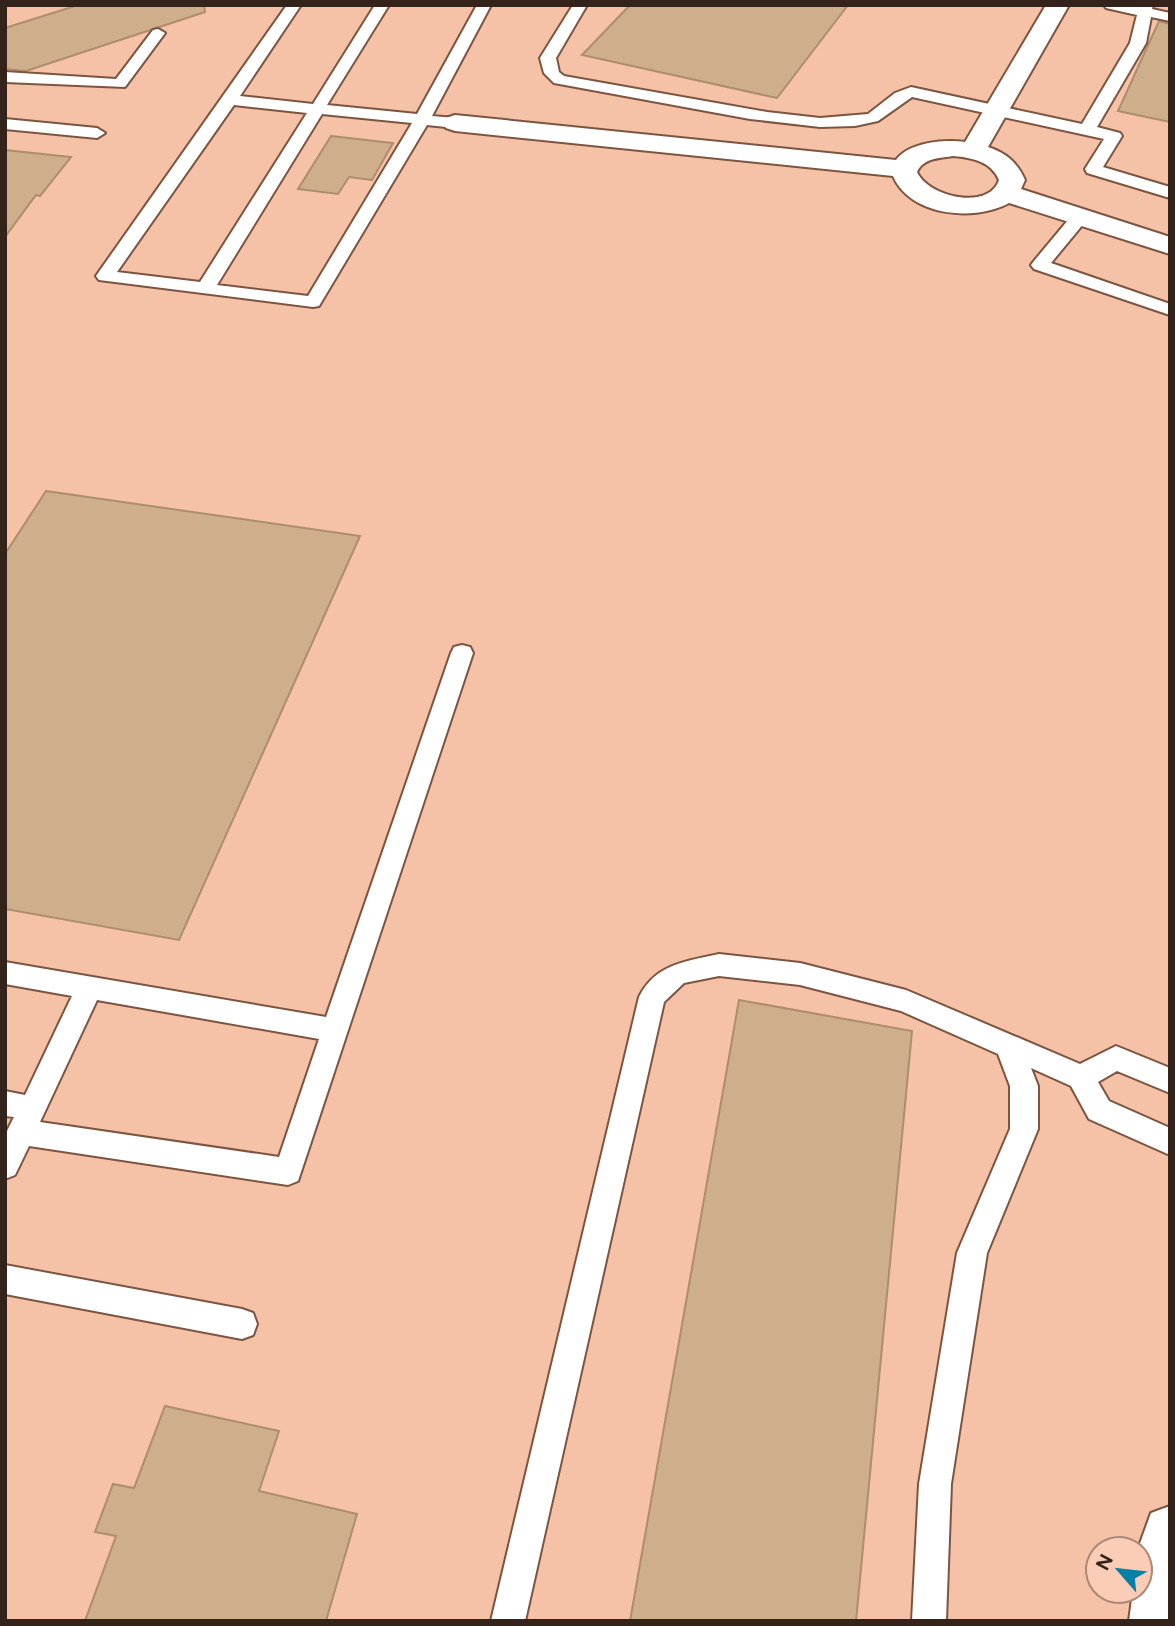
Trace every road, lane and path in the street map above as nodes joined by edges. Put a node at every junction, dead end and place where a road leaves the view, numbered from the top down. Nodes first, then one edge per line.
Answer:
1 (294, 5) edge
2 (382, 5) edge
3 (484, 5) edge
4 (580, 5) edge
5 (1058, 5) edge
6 (1111, 5) edge
7 (1145, 8) edge
8 (1170, 17) edge
9 (158, 33) dead end
10 (5, 77) edge
11 (230, 100) junction
12 (317, 109) junction
13 (996, 110) junction
14 (422, 120) junction
15 (455, 123) joint
16 (5, 124) edge
17 (1087, 130) junction
18 (97, 133) dead end
19 (973, 150) junction
20 (904, 169) junction
21 (1006, 193) junction
22 (1170, 193) edge
23 (1080, 217) junction
24 (1170, 246) edge
25 (205, 289) junction
26 (1170, 310) edge
27 (462, 653) dead end
28 (5, 973) edge
29 (89, 988) junction
30 (333, 1030) junction
31 (1009, 1046) junction
32 (1081, 1077) junction
33 (1170, 1082) edge
34 (5, 1103) edge
35 (27, 1120) junction
36 (1170, 1142) edge
37 (5, 1166) edge
38 (5, 1279) edge
39 (242, 1324) dead end
40 (1170, 1532) edge
41 (508, 1621) edge
42 (929, 1621) edge
43 (1156, 1621) edge

1 - 11 lane
2 - 12 lane
3 - 14 lane
4 - 13 lane
5 - 13 street
6 - 7 lane
7 - 8 lane
7 - 17 lane
9 - 10 lane
11 - 12 lane
11 - 25 lane
12 - 14 lane
12 - 25 lane
13 - 17 lane
13 - 19 street
14 - 15 lane
14 - 25 lane
15 - 20 street
16 - 18 lane
17 - 22 lane
19 - 20 street
19 - 21 street
20 - 21 street
21 - 23 street
23 - 24 street
23 - 26 lane
27 - 30 lane
28 - 29 lane
29 - 30 lane
29 - 35 lane
30 - 35 lane
31 - 32 lane
31 - 41 lane
31 - 42 lane
32 - 33 lane
32 - 36 lane
34 - 35 lane
35 - 37 lane
38 - 39 lane
40 - 43 street

